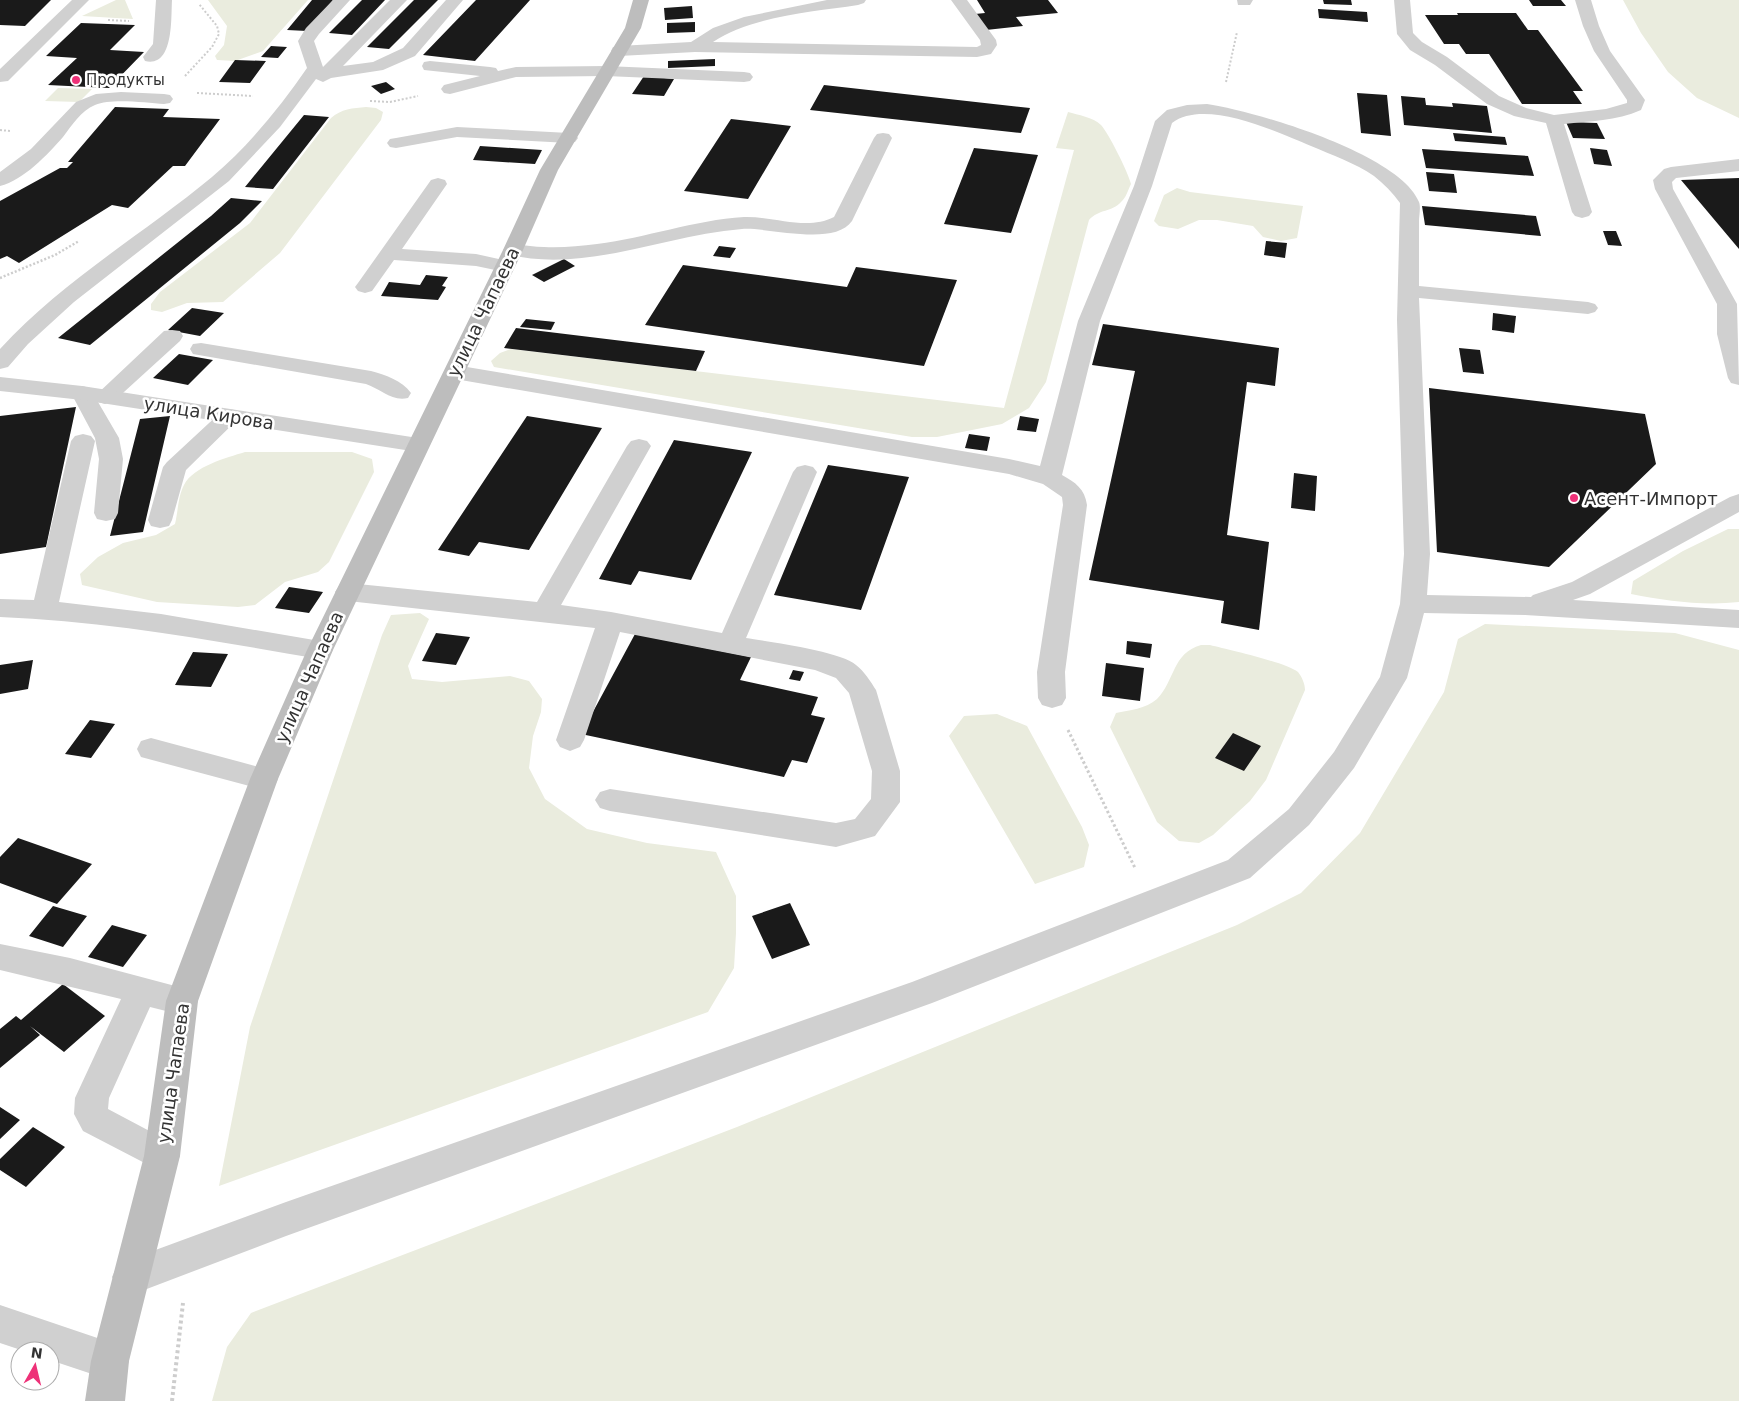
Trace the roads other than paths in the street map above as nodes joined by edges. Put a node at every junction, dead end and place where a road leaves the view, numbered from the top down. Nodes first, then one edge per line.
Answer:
1 (81, 0) edge
2 (164, 0) edge
3 (342, 0) edge
4 (399, 0) edge
5 (455, 0) edge
6 (642, 0) edge
7 (858, 0) edge
8 (959, 0) edge
9 (1402, 0) edge
10 (1583, 0) edge
11 (695, 47) junction
12 (619, 51) junction
13 (151, 57) dead end
14 (430, 66) dead end
15 (606, 71) junction
16 (327, 74) junction
17 (509, 74) junction
18 (2, 77) dead end
19 (744, 77) dead end
20 (450, 89) dead end
21 (296, 98) junction
22 (164, 99) dead end
23 (1554, 120) junction
24 (569, 138) junction
25 (883, 138) dead end
26 (396, 143) dead end
27 (1739, 164) edge
28 (0, 180) edge
29 (438, 184) dead end
30 (1582, 212) dead end
31 (390, 254) junction
32 (509, 258) junction
33 (365, 287) dead end
34 (1409, 291) junction
35 (1588, 308) dead end
36 (172, 336) dead end
37 (201, 349) dead end
38 (0, 362) edge
39 (455, 372) junction
40 (1739, 378) edge
41 (0, 384) edge
42 (82, 393) junction
43 (400, 393) dead end
44 (105, 397) junction
45 (230, 416) junction
46 (83, 441) dead end
47 (418, 445) junction
48 (639, 446) dead end
49 (805, 472) dead end
50 (1049, 478) junction
51 (1739, 502) edge
52 (106, 513) dead end
53 (160, 520) dead end
54 (348, 592) junction
55 (1413, 604) junction
56 (1525, 606) junction
57 (0, 608) edge
58 (45, 608) junction
59 (544, 612) junction
60 (1739, 619) edge
61 (611, 621) junction
62 (730, 644) junction
63 (320, 650) junction
64 (1052, 698) road end
65 (570, 740) dead end
66 (151, 750) dead end
67 (264, 779) junction
68 (610, 800) dead end
69 (0, 957) edge
70 (140, 992) junction
71 (182, 1001) junction
72 (162, 1156) junction
73 (131, 1277) junction
74 (0, 1324) edge
75 (110, 1362) junction
76 (105, 1401) edge

1 - 18 street
2 - 13 street
3 - 21 street
4 - 16 street
5 - 16 street
6 - 12 main road, улица Чапаева
7 - 11 street
8 - 11 street
9 - 23 street
10 - 23 street
11 - 12 street
12 - 15 main road, улица Чапаева
14 - 17 street
15 - 17 street
15 - 19 street
15 - 24 main road, улица Чапаева
16 - 21 street
17 - 20 street
21 - 38 street
22 - 28 street
23 - 30 street
24 - 26 street
24 - 32 main road, улица Чапаева
25 - 32 street
27 - 40 street
29 - 31 street
31 - 32 street
31 - 33 street
32 - 39 main road, улица Чапаева
34 - 35 street
34 - 50 street
34 - 55 street
36 - 44 street
37 - 43 street
39 - 47 main road, улица Чапаева
39 - 50 street
41 - 42 street, улица Кирова
42 - 44 street, улица Кирова
42 - 52 street
44 - 45 street, улица Кирова
45 - 47 street, улица Кирова
45 - 53 street
46 - 58 street
47 - 54 main road, улица Чапаева
48 - 59 street
49 - 62 street
50 - 64 street
51 - 56 street
54 - 59 street
54 - 63 main road, улица Чапаева
55 - 56 street
55 - 73 street
56 - 60 street
57 - 58 street
58 - 63 street
59 - 61 street
61 - 62 street
61 - 65 street
62 - 68 street
63 - 67 main road, улица Чапаева
66 - 67 street
67 - 71 main road, улица Чапаева
69 - 70 street
70 - 71 street
70 - 72 street
71 - 72 main road, улица Чапаева
72 - 73 main road, улица Чапаева
73 - 75 main road, улица Чапаева
74 - 75 street
75 - 76 main road, улица Чапаева

